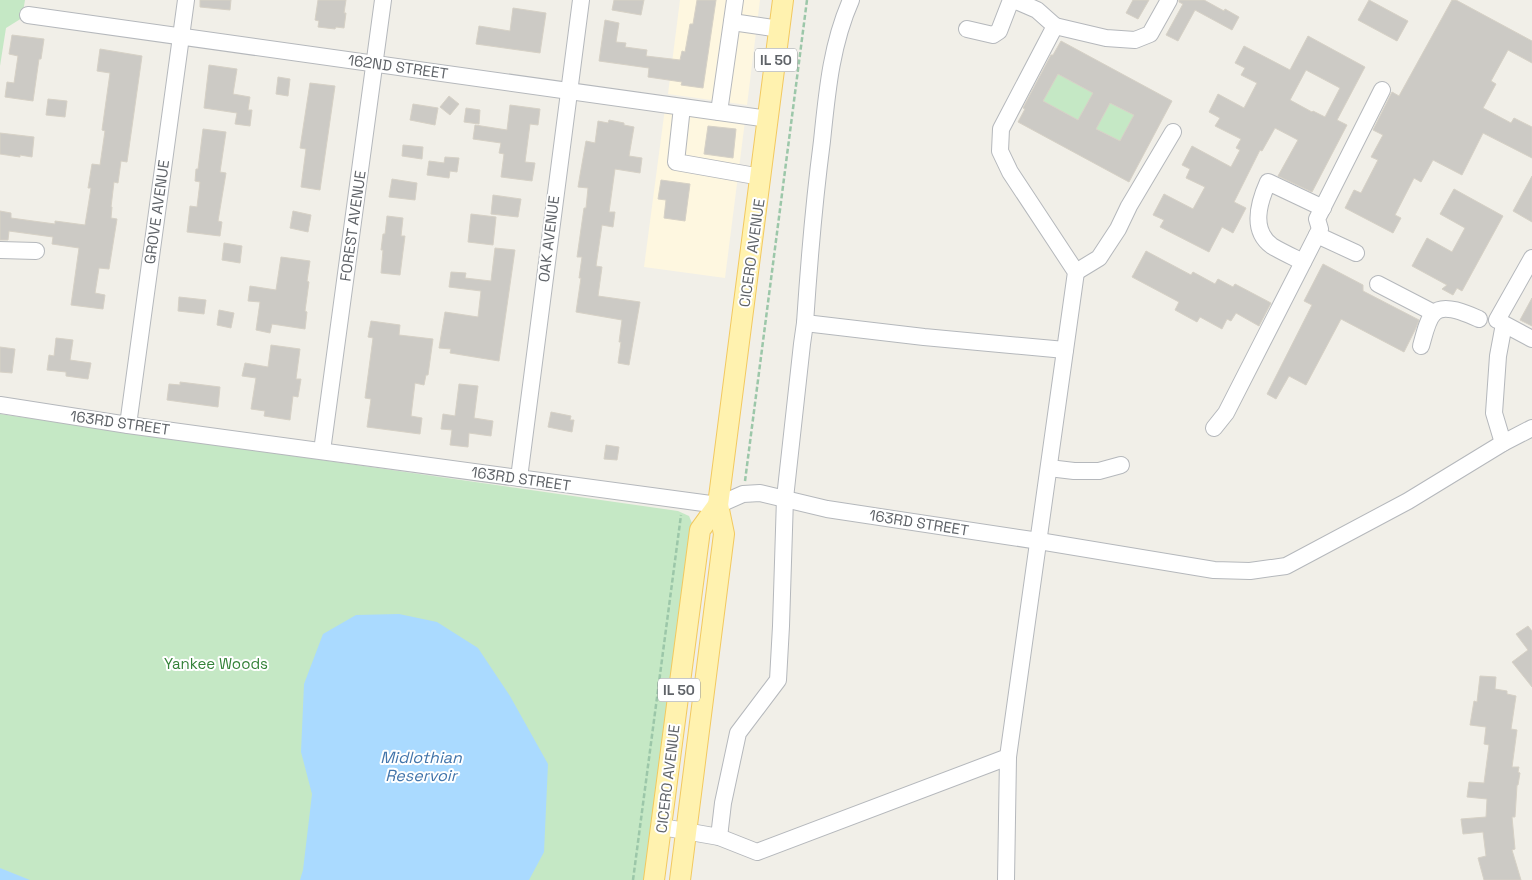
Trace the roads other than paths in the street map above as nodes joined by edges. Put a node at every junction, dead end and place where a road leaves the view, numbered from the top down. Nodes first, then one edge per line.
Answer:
1 (186, 0) edge
2 (383, 0) edge
3 (581, 0) edge
4 (735, 0) edge
5 (783, 0) edge
6 (851, 0) edge
7 (1013, 0) edge
8 (1169, 0) edge
9 (28, 15) dead end
10 (732, 22) junction
11 (1055, 26) junction
12 (967, 28) dead end
13 (780, 29) junction
14 (181, 36) junction
15 (375, 64) junction
16 (1382, 90) dead end
17 (568, 91) junction
18 (682, 107) junction
19 (718, 112) junction
20 (768, 119) junction
21 (1173, 132) dead end
22 (761, 177) junction
23 (1323, 208) junction
24 (1317, 235) junction
25 (0, 250) edge
26 (36, 250) dead end
27 (1356, 252) dead end
28 (1532, 258) edge
29 (1304, 262) junction
30 (1076, 272) junction
31 (1378, 284) dead end
32 (1434, 313) junction
33 (1478, 319) dead end
34 (1497, 320) dead end
35 (805, 323) junction
36 (1532, 339) edge
37 (1422, 346) dead end
38 (1065, 350) junction
39 (0, 405) edge
40 (128, 425) junction
41 (1214, 428) dead end
42 (1532, 428) edge
43 (1503, 443) junction
44 (322, 451) junction
45 (1121, 465) dead end
46 (1049, 468) junction
47 (519, 478) junction
48 (784, 498) junction
49 (718, 505) junction
50 (1038, 541) junction
51 (1008, 757) junction
52 (662, 827) junction
53 (686, 831) junction
54 (719, 837) junction
55 (654, 880) edge
56 (680, 880) edge
57 (1006, 880) edge

1 - 14 street, GROVE AVENUE
2 - 15 street, FOREST AVENUE
3 - 17 street, OAK AVENUE
4 - 10 street
5 - 13 main road, CICERO AVENUE / IL 50
6 - 35 street
7 - 11 street
7 - 12 street
8 - 11 street
9 - 14 street, 162ND STREET
10 - 13 street
10 - 19 street
11 - 30 street
13 - 20 main road, CICERO AVENUE / IL 50
14 - 15 street, 162ND STREET
14 - 40 street, GROVE AVENUE
15 - 17 street, 162ND STREET
15 - 44 street, FOREST AVENUE
16 - 23 street
17 - 18 street, 162ND STREET
17 - 47 street, OAK AVENUE
18 - 19 street, 162ND STREET
18 - 22 street
19 - 20 street, 162ND STREET
20 - 22 main road, CICERO AVENUE / IL 50
21 - 30 street
22 - 49 main road, CICERO AVENUE / IL 50
23 - 24 street
23 - 29 street
24 - 27 street
24 - 29 street
25 - 26 street
28 - 34 street
29 - 41 street
30 - 38 street
31 - 32 street
32 - 33 street
32 - 37 street
35 - 38 street
35 - 48 street
36 - 43 street
38 - 46 street
39 - 40 street, 163RD STREET
40 - 44 street, 163RD STREET
42 - 43 street, 163RD STREET
43 - 50 street, 163RD STREET
44 - 47 street, 163RD STREET
45 - 46 street
46 - 50 street
47 - 49 street, 163RD STREET
48 - 49 street, 163RD STREET
48 - 50 street, 163RD STREET
48 - 54 street
49 - 52 main road, CICERO AVENUE / IL 50
49 - 53 main road, CICERO AVENUE / IL 50
50 - 51 street
51 - 54 street
51 - 57 street
52 - 53 street
52 - 55 main road, CICERO AVENUE / IL 50
53 - 54 street
53 - 56 main road, CICERO AVENUE / IL 50

